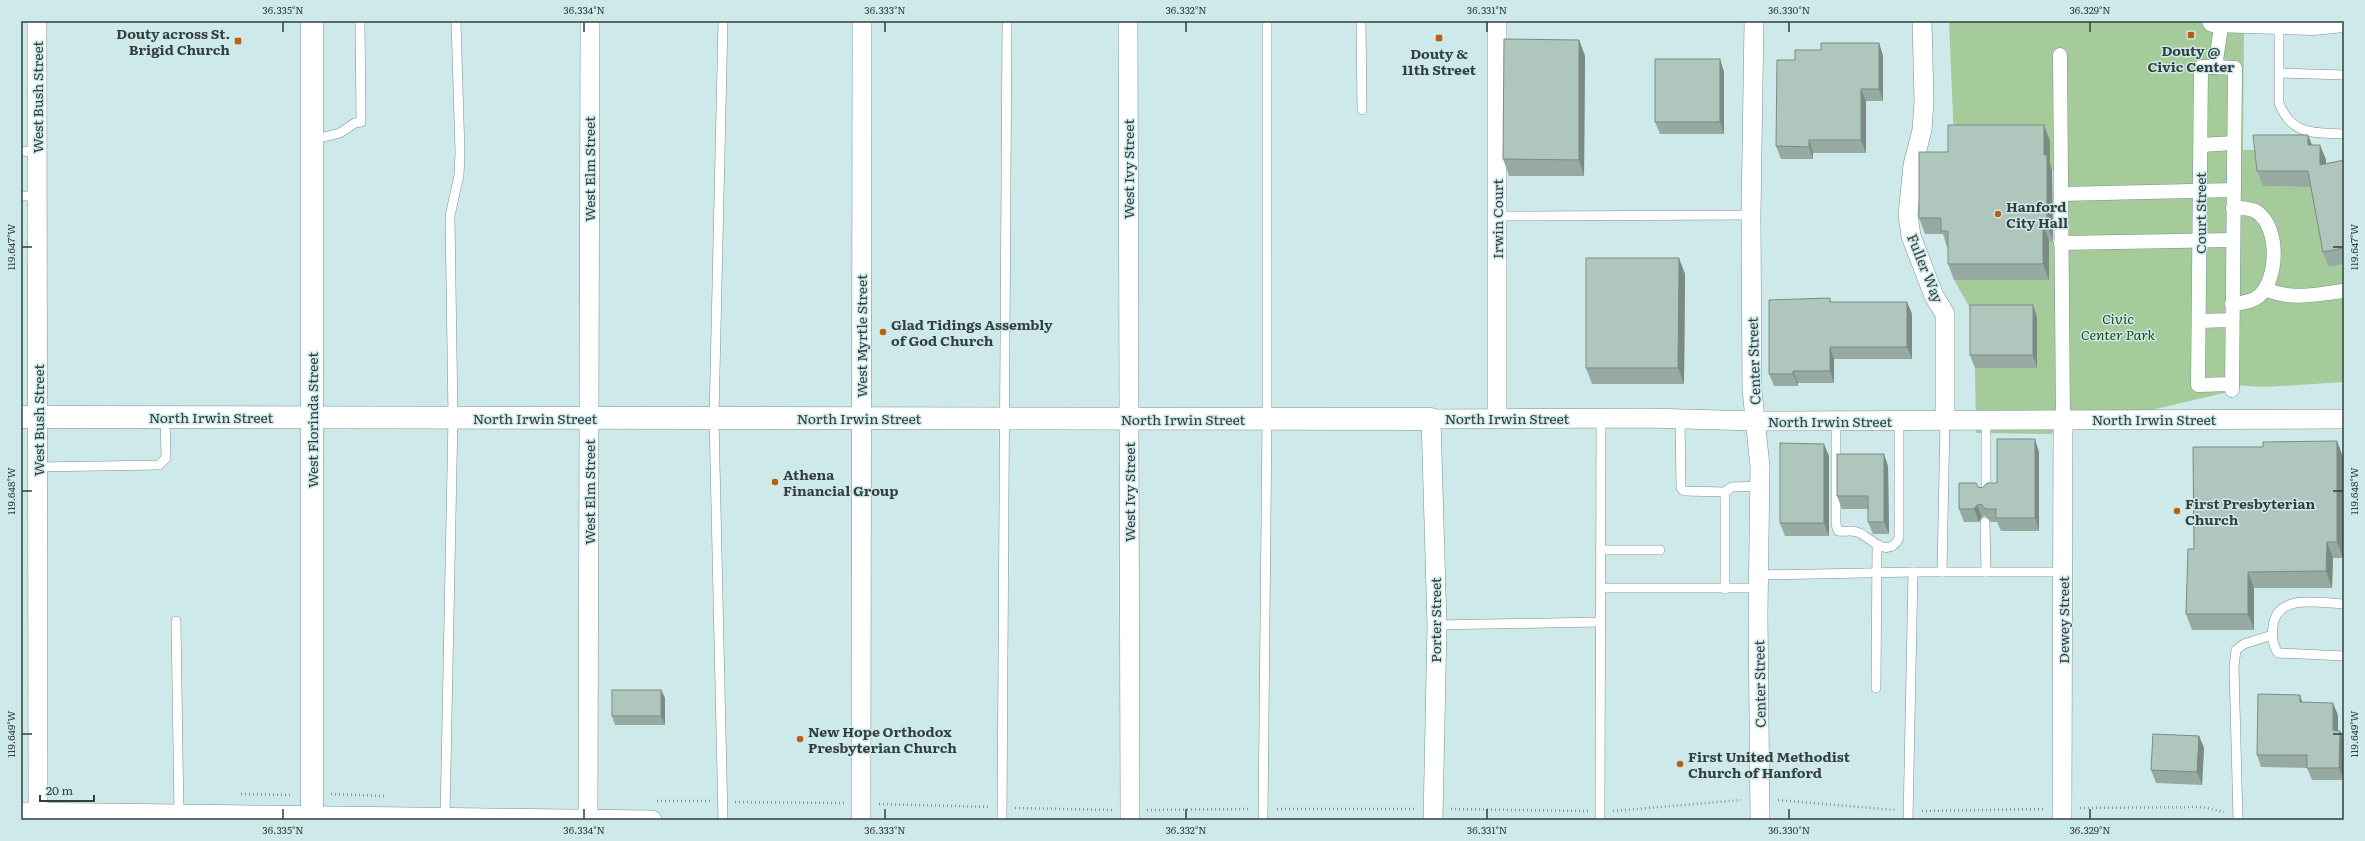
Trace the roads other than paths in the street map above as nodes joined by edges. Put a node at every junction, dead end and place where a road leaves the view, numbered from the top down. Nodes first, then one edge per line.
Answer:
1 (37, 21) edge
2 (312, 21) edge
3 (360, 21) edge
4 (456, 21) edge
5 (590, 21) edge
6 (724, 21) edge
7 (862, 21) edge
8 (1007, 21) edge
9 (1128, 21) edge
10 (1267, 21) edge
11 (1361, 21) edge
12 (1497, 21) edge
13 (1754, 21) edge
14 (1922, 21) edge
15 (2213, 21) edge
16 (2222, 21) edge
17 (2279, 22) junction
18 (2312, 22) edge
19 (2344, 22) edge
20 (2060, 55) dead end
21 (2215, 67) junction
22 (2280, 73) junction
23 (2344, 75) edge
24 (1362, 110) dead end
25 (2344, 134) edge
26 (312, 140) junction
27 (2234, 143) junction
28 (2200, 145) junction
29 (29, 152) edge
30 (2234, 190) junction
31 (2200, 191) junction
32 (2061, 194) junction
33 (29, 196) edge
34 (2233, 208) junction
35 (1751, 215) junction
36 (1497, 216) junction
37 (2233, 240) junction
38 (2200, 241) junction
39 (2061, 243) junction
40 (2265, 289) junction
41 (2344, 291) edge
42 (2232, 304) junction
43 (2232, 320) junction
44 (2199, 321) junction
45 (29, 417) edge
46 (165, 417) junction
47 (312, 417) junction
48 (453, 418) junction
49 (589, 418) junction
50 (714, 418) junction
51 (861, 418) junction
52 (1004, 418) junction
53 (1496, 418) junction
54 (1601, 418) junction
55 (1129, 419) junction
56 (1267, 419) junction
57 (1431, 419) junction
58 (1680, 419) junction
59 (2344, 419) edge
60 (1836, 420) junction
61 (1899, 420) junction
62 (1945, 420) junction
63 (1986, 420) junction
64 (2063, 420) junction
65 (1756, 421) junction
66 (38, 467) junction
67 (1760, 486) junction
68 (1725, 492) junction
69 (1986, 495) edge
70 (1985, 522) edge
71 (1876, 546) junction
72 (1600, 550) junction
73 (1660, 550) dead end
74 (1876, 572) junction
75 (1913, 572) junction
76 (1942, 572) junction
77 (1986, 572) junction
78 (2064, 572) junction
79 (1759, 582) junction
80 (1600, 588) junction
81 (1725, 589) junction
82 (2344, 604) edge
83 (176, 621) dead end
84 (1600, 622) junction
85 (1437, 625) junction
86 (2272, 635) junction
87 (2344, 656) edge
88 (1876, 688) dead end
89 (32, 815) edge
90 (179, 817) edge
91 (312, 818) edge
92 (445, 819) edge
93 (588, 820) edge
94 (652, 820) edge
95 (723, 820) edge
96 (861, 820) edge
97 (1002, 820) edge
98 (1130, 820) edge
99 (1263, 820) edge
100 (1433, 820) edge
101 (1600, 820) edge
102 (1760, 820) edge
103 (1908, 820) edge
104 (2062, 820) edge
105 (2238, 820) edge

1 - 29 street, West Bush Street
2 - 26 street, West Florinda Street
3 - 26 lane
4 - 48 lane
5 - 49 street, West Elm Street
6 - 50 lane
7 - 51 street, West Myrtle Street
8 - 52 lane
9 - 55 street, West Ivy Street
10 - 56 lane
11 - 24 lane
12 - 36 street, Irwin Court
13 - 35 street, Center Street
14 - 62 street, Fuller Way
15 - 16 street
16 - 17 street
16 - 21 street
17 - 18 street
17 - 22 lane
18 - 19 street
20 - 32 street
21 - 27 street
21 - 28 street, Court Street
22 - 23 lane
22 - 25 lane
26 - 47 street, West Florinda Street
27 - 28 street
27 - 30 street
28 - 31 street, Court Street
29 - 33 street, West Bush Street
30 - 31 street
30 - 34 street
31 - 32 street
31 - 38 street, Court Street
32 - 39 street
33 - 45 street, West Bush Street
34 - 37 street
34 - 40 street
35 - 36 lane
35 - 65 street, Center Street
36 - 53 street, Irwin Court
37 - 38 street
37 - 42 street
38 - 39 street
38 - 44 street, Court Street
39 - 64 street
40 - 41 street
40 - 42 street
42 - 43 street
43 - 44 street
43 - 44 street, Court Street
45 - 46 street, North Irwin Street
45 - 66 street, West Bush Street
46 - 47 street, North Irwin Street
46 - 66 lane
47 - 48 street, North Irwin Street
47 - 91 street, West Florinda Street
48 - 49 street, North Irwin Street
48 - 92 lane
49 - 50 street, North Irwin Street
49 - 93 street, West Elm Street
50 - 51 street, North Irwin Street
50 - 95 lane
51 - 52 street, North Irwin Street
51 - 96 street, West Myrtle Street
52 - 55 street, North Irwin Street
52 - 97 lane
53 - 54 street, North Irwin Street
53 - 57 street, North Irwin Street
54 - 58 street, North Irwin Street
54 - 72 lane
55 - 56 street, North Irwin Street
55 - 98 street, West Ivy Street
56 - 57 street, North Irwin Street
56 - 99 lane
57 - 85 street, Porter Street
58 - 65 street, North Irwin Street
58 - 68 lane
59 - 64 street, North Irwin Street
60 - 61 street, North Irwin Street
60 - 65 street, North Irwin Street
60 - 71 lane
61 - 62 street, North Irwin Street
61 - 71 lane
62 - 63 street, North Irwin Street
62 - 76 lane
63 - 64 street, North Irwin Street
63 - 69 lane
64 - 78 street, Dewey Street
65 - 67 street, Center Street
66 - 89 street, West Bush Street
67 - 68 lane
67 - 79 street, Center Street
68 - 81 lane
70 - 77 lane
71 - 74 lane
72 - 73 lane
72 - 80 lane
74 - 75 lane
74 - 79 lane
74 - 88 lane
75 - 76 lane
75 - 103 lane
76 - 77 lane
77 - 78 lane
78 - 104 street, Dewey Street
79 - 81 lane
79 - 102 street, Center Street
80 - 81 lane
80 - 84 lane
82 - 86 lane
83 - 90 lane
84 - 85 lane
84 - 101 lane
85 - 100 street, Porter Street
86 - 87 lane
86 - 105 lane
89 - 90 street
90 - 91 street
91 - 92 street
92 - 93 street
93 - 94 street

